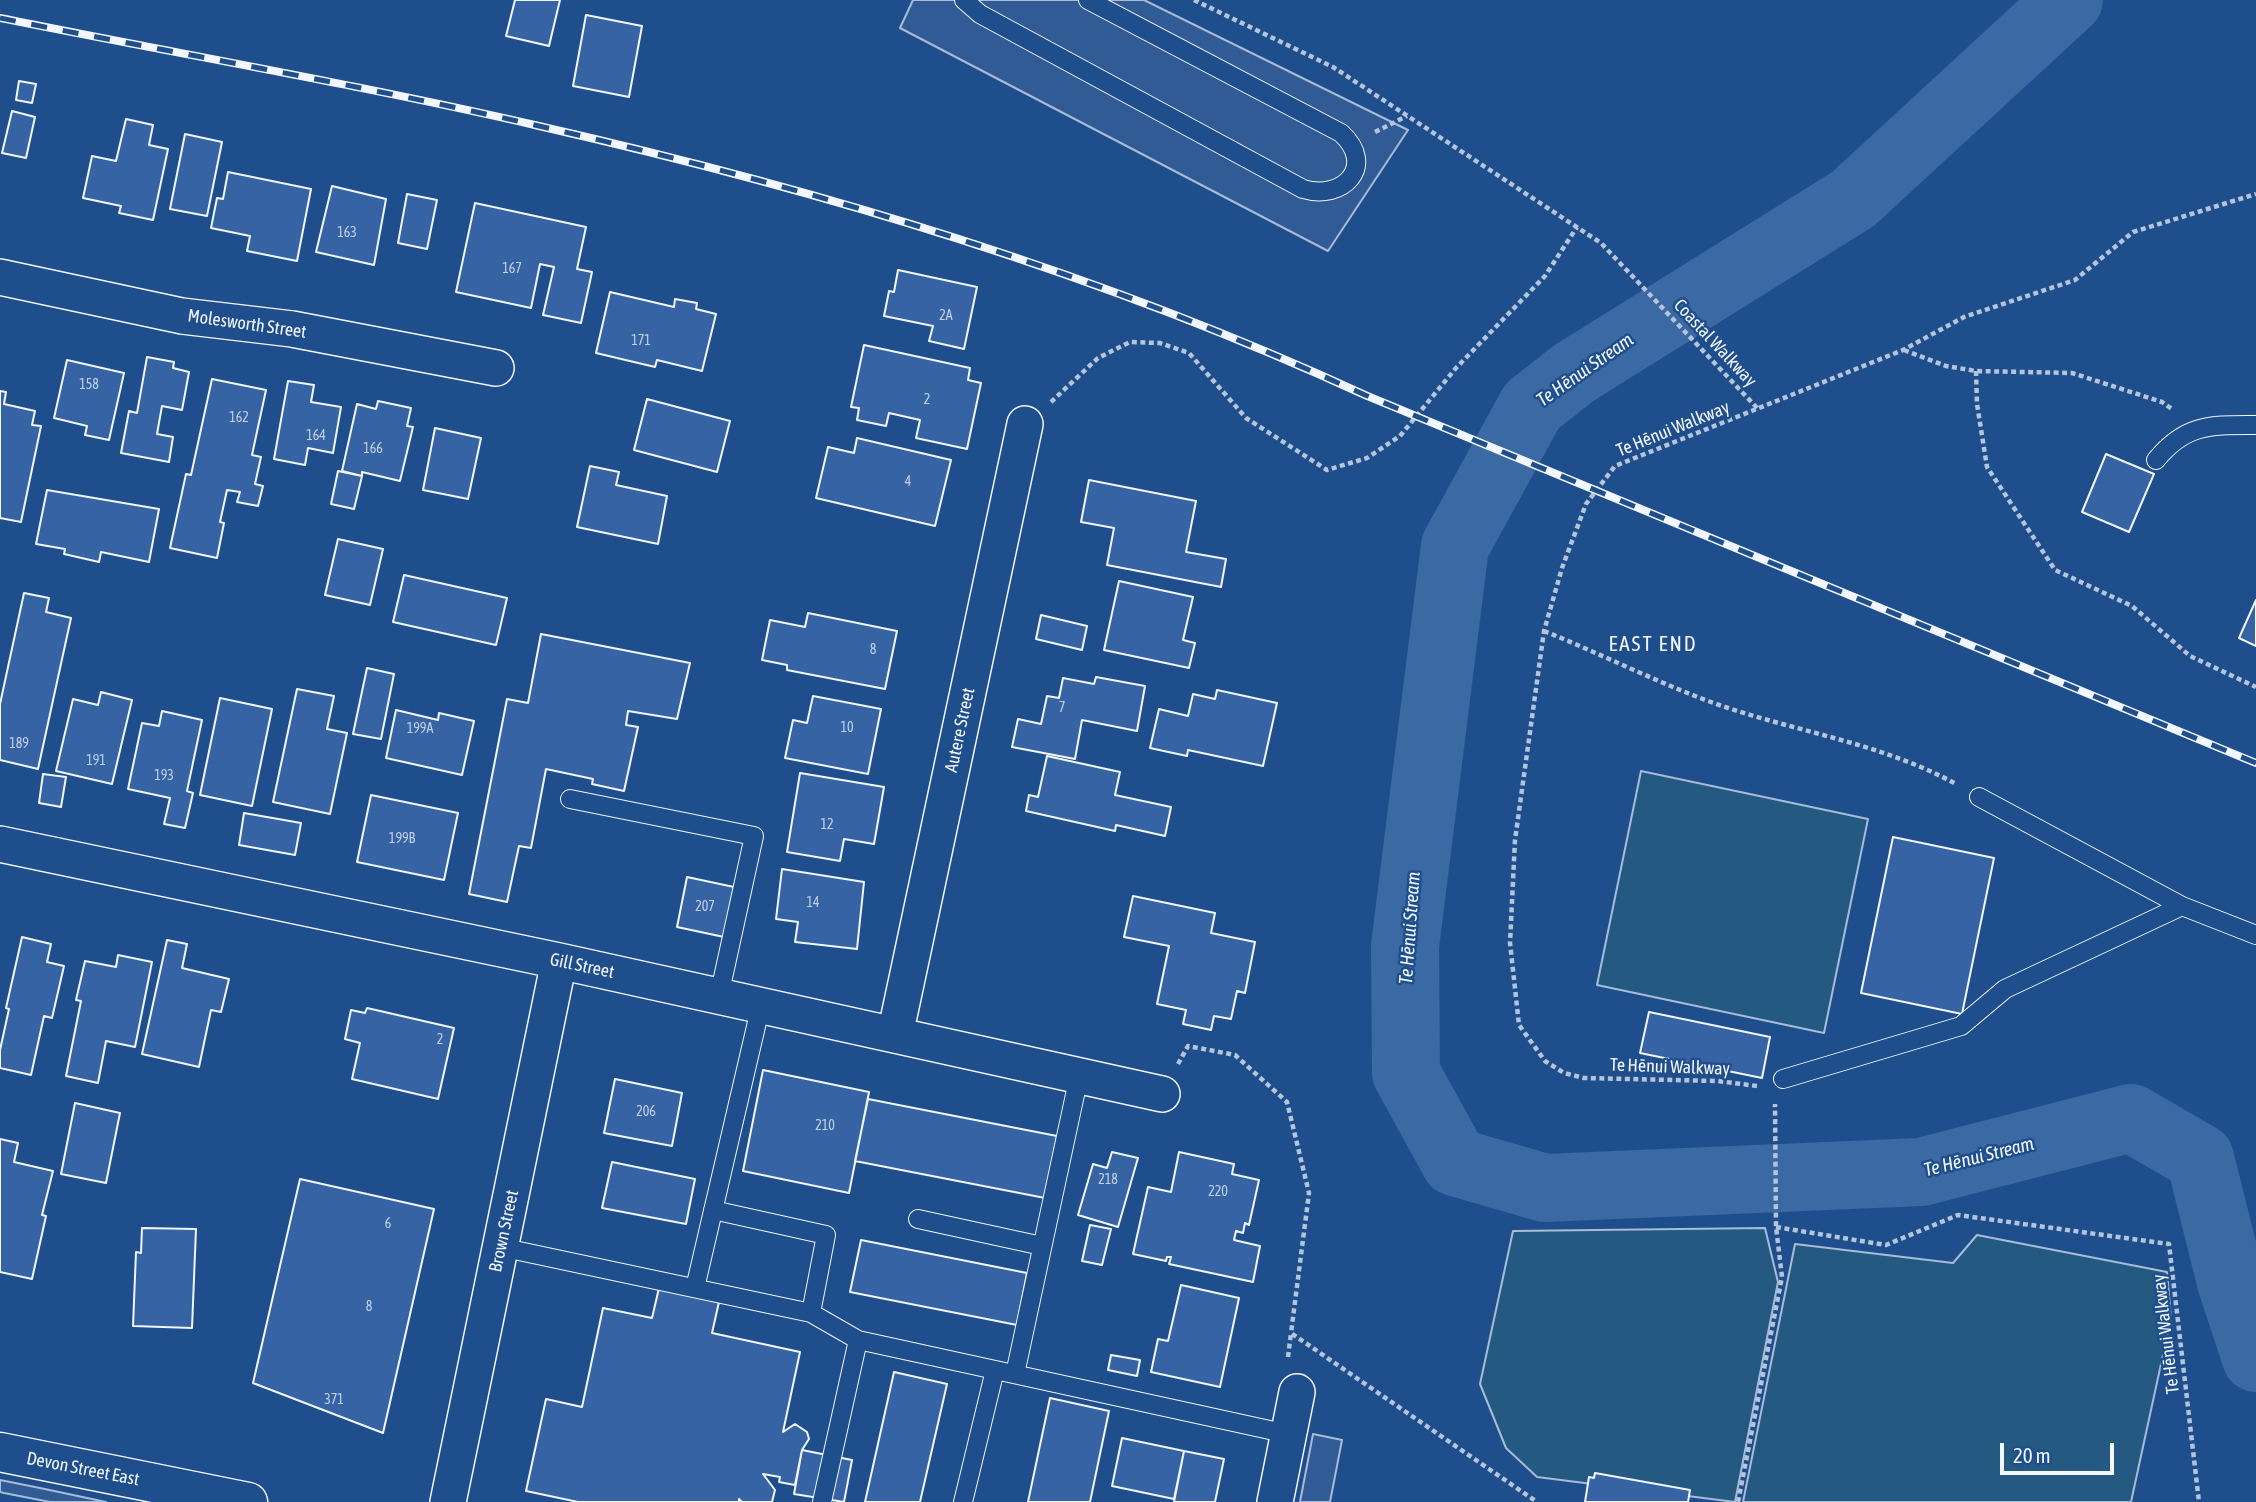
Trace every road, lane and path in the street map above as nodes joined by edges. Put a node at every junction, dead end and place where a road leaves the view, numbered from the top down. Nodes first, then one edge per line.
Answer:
1 (964, 0) edge
2 (1088, 0) edge
3 (1194, 0) edge
4 (1407, 116) junction
5 (1352, 143) junction
6 (2256, 194) edge
7 (1577, 227) junction
8 (0, 277) edge
9 (1903, 350) junction
10 (496, 368) dead end
11 (1976, 371) junction
12 (1759, 410) junction
13 (1025, 424) joint
14 (2256, 425) edge
15 (2196, 428) junction
16 (2156, 460) dead end
17 (1545, 631) junction
18 (2256, 687) edge
19 (1979, 797) joint
20 (570, 799) dead end
21 (0, 844) edge
22 (2182, 906) junction
23 (2256, 935) edge
24 (559, 961) junction
25 (719, 996) junction
26 (761, 1005) junction
27 (895, 1035) junction
28 (1079, 1076) junction
29 (1783, 1079) dead end
30 (1764, 1086) dead end
31 (1162, 1094) joint
32 (1774, 1100) dead end
33 (713, 1210) junction
34 (918, 1219) dead end
35 (1776, 1227) junction
36 (1042, 1246) junction
37 (500, 1247) junction
38 (695, 1288) junction
39 (811, 1313) junction
40 (1291, 1333) junction
41 (858, 1340) junction
42 (995, 1370) junction
43 (1015, 1374) junction
44 (1297, 1392) joint
45 (1288, 1434) junction
46 (0, 1452) edge
47 (248, 1502) edge
48 (448, 1502) edge
49 (822, 1502) edge
50 (963, 1502) edge
51 (1275, 1502) edge
52 (1537, 1502) edge
53 (1738, 1502) edge
54 (2199, 1502) edge

1 - 5 lane
2 - 5 lane
3 - 4 path, Coastal Walkway
4 - 5 path
4 - 7 path, Coastal Walkway
6 - 9 path, Coastal Walkway
7 - 12 path, Coastal Walkway
7 - 13 path
8 - 10 street, Molesworth Street
9 - 11 path
9 - 12 path, Coastal Walkway
11 - 15 path
11 - 18 path
12 - 17 path, Te Hēnui Walkway
13 - 27 street, Autere Street
14 - 15 lane
15 - 16 lane
17 - 19 path
17 - 30 path, Te Hēnui Walkway
19 - 22 lane
20 - 25 lane
21 - 24 street, Gill Street
22 - 23 lane
22 - 29 lane
24 - 25 street, Gill Street
24 - 37 street, Brown Street
25 - 26 street, Gill Street
26 - 27 street, Gill Street
26 - 33 lane
27 - 28 street, Gill Street
28 - 31 street, Gill Street
28 - 36 lane
31 - 40 path
32 - 35 path
33 - 38 lane
33 - 39 lane
34 - 36 lane
35 - 53 path
35 - 54 path, Te Hēnui Walkway
36 - 43 lane
37 - 38 lane
37 - 48 street, Brown Street
38 - 39 lane
39 - 41 lane
40 - 44 path
40 - 52 path
41 - 42 lane
41 - 49 lane
42 - 43 lane
42 - 50 lane
43 - 45 lane
44 - 45 street
45 - 51 street
46 - 47 main road, Devon Street East

